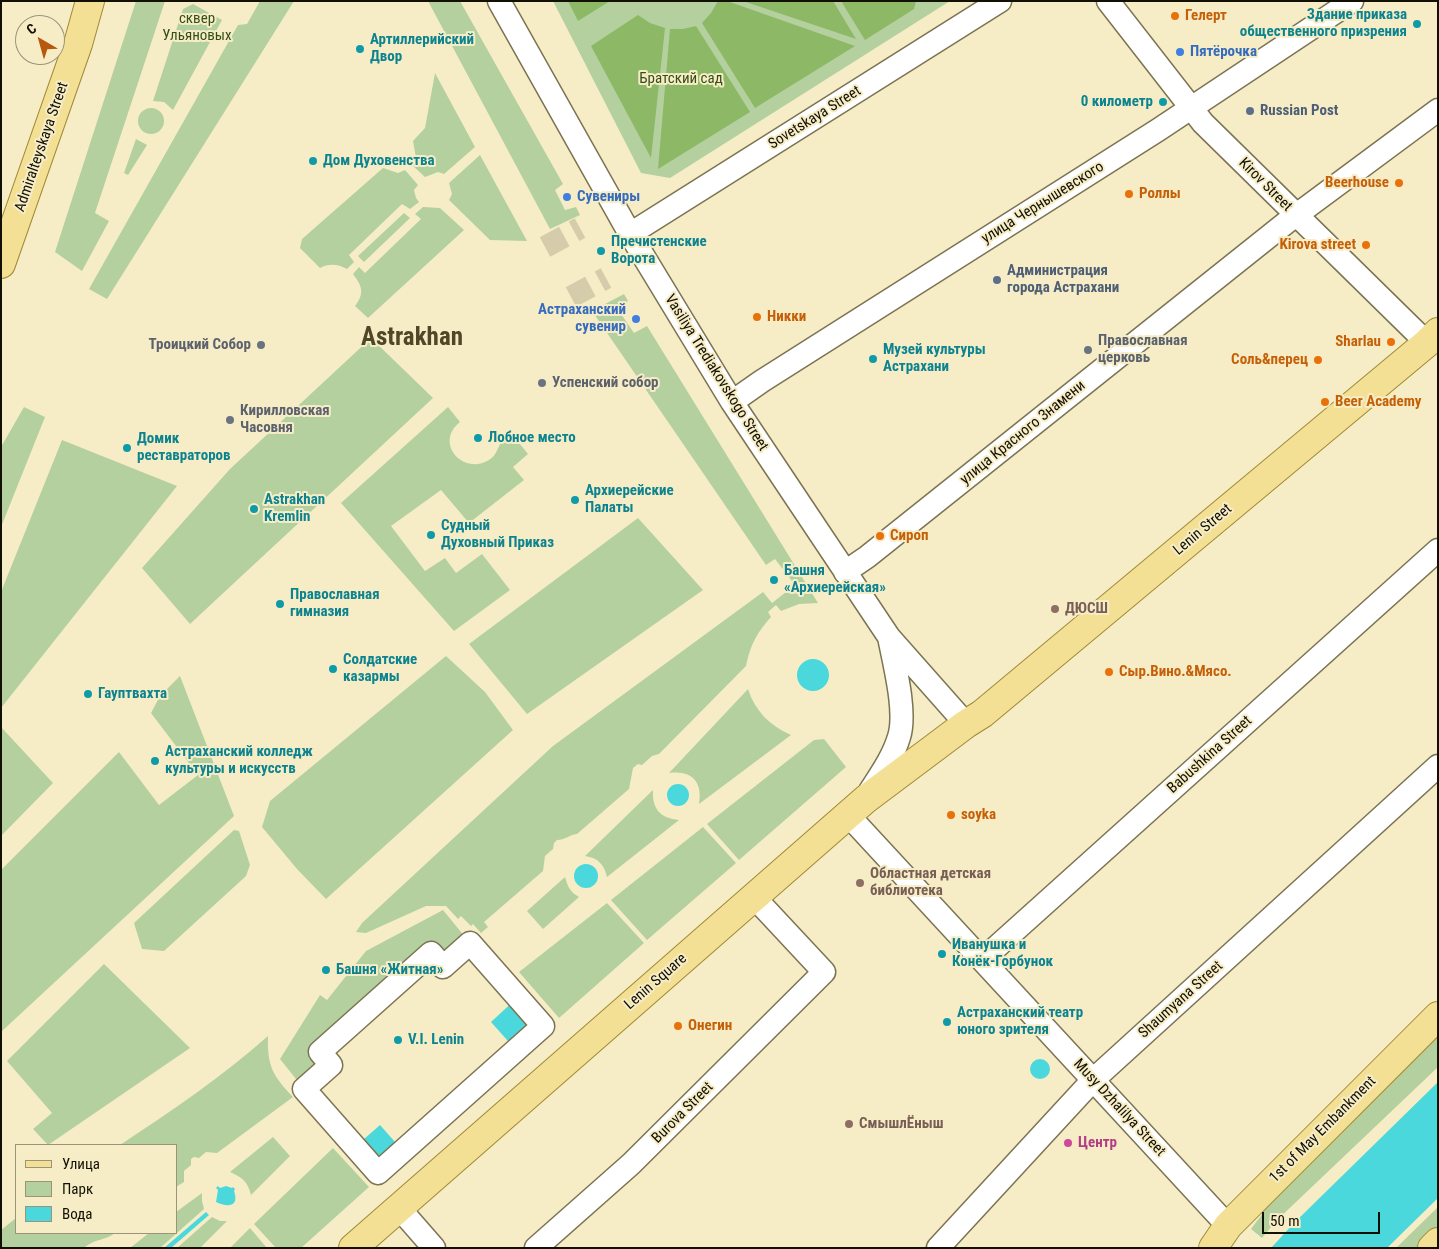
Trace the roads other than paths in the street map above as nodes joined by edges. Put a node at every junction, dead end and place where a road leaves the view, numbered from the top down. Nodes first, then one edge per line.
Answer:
1 (90, 1) edge
2 (499, 1) edge
3 (1000, 1) edge
4 (1108, 1) edge
5 (1352, 1) edge
6 (1192, 108) junction
7 (1438, 110) edge
8 (1296, 216) junction
9 (630, 234) junction
10 (1, 264) edge
11 (1434, 343) edge
12 (732, 402) junction
13 (1438, 550) edge
14 (845, 572) junction
15 (889, 637) junction
16 (966, 724) junction
17 (1438, 766) edge
18 (857, 807) junction
19 (754, 897) junction
20 (982, 960) junction
21 (1438, 1016) edge
22 (544, 1026) joint
23 (1093, 1080) junction
24 (399, 1208) junction
25 (1220, 1237) edge
26 (1438, 1242) edge
27 (353, 1248) edge
28 (434, 1248) edge
29 (536, 1248) edge
30 (938, 1248) edge
31 (1432, 1248) edge

1 - 10 main road, Admiralteyskaya Street
2 - 9 street, Vasiliya Trediakovskogo Street
3 - 9 street, Sovetskaya Street
4 - 6 street, Kirov Street
5 - 6 street, улица Чернышевского
6 - 8 street, Kirov Street
6 - 12 street, улица Чернышевского
7 - 8 street, улица Красного Знамени
8 - 11 street, Kirov Street
8 - 14 street, улица Красного Знамени
9 - 12 street, Vasiliya Trediakovskogo Street
11 - 16 main road, Lenin Street
12 - 14 street, Vasiliya Trediakovskogo Street
13 - 20 street, Babushkina Street
14 - 15 street, Vasiliya Trediakovskogo Street
15 - 16 street, Vasiliya Trediakovskogo Street
15 - 18 street
16 - 18 main road, Lenin Square
17 - 23 street, Shaumyana Street
18 - 19 main road, Lenin Square
18 - 20 street, Musy Dzhalilya Street
19 - 24 main road, Lenin Square
19 - 29 street, Burova Street
20 - 23 street, Musy Dzhalilya Street
21 - 25 main road, 1st of May Embankment
22 - 22 street
23 - 25 street, Musy Dzhalilya Street
23 - 30 street, Shaumyana Street
24 - 27 main road, Lenin Square
24 - 28 street
26 - 31 main road

